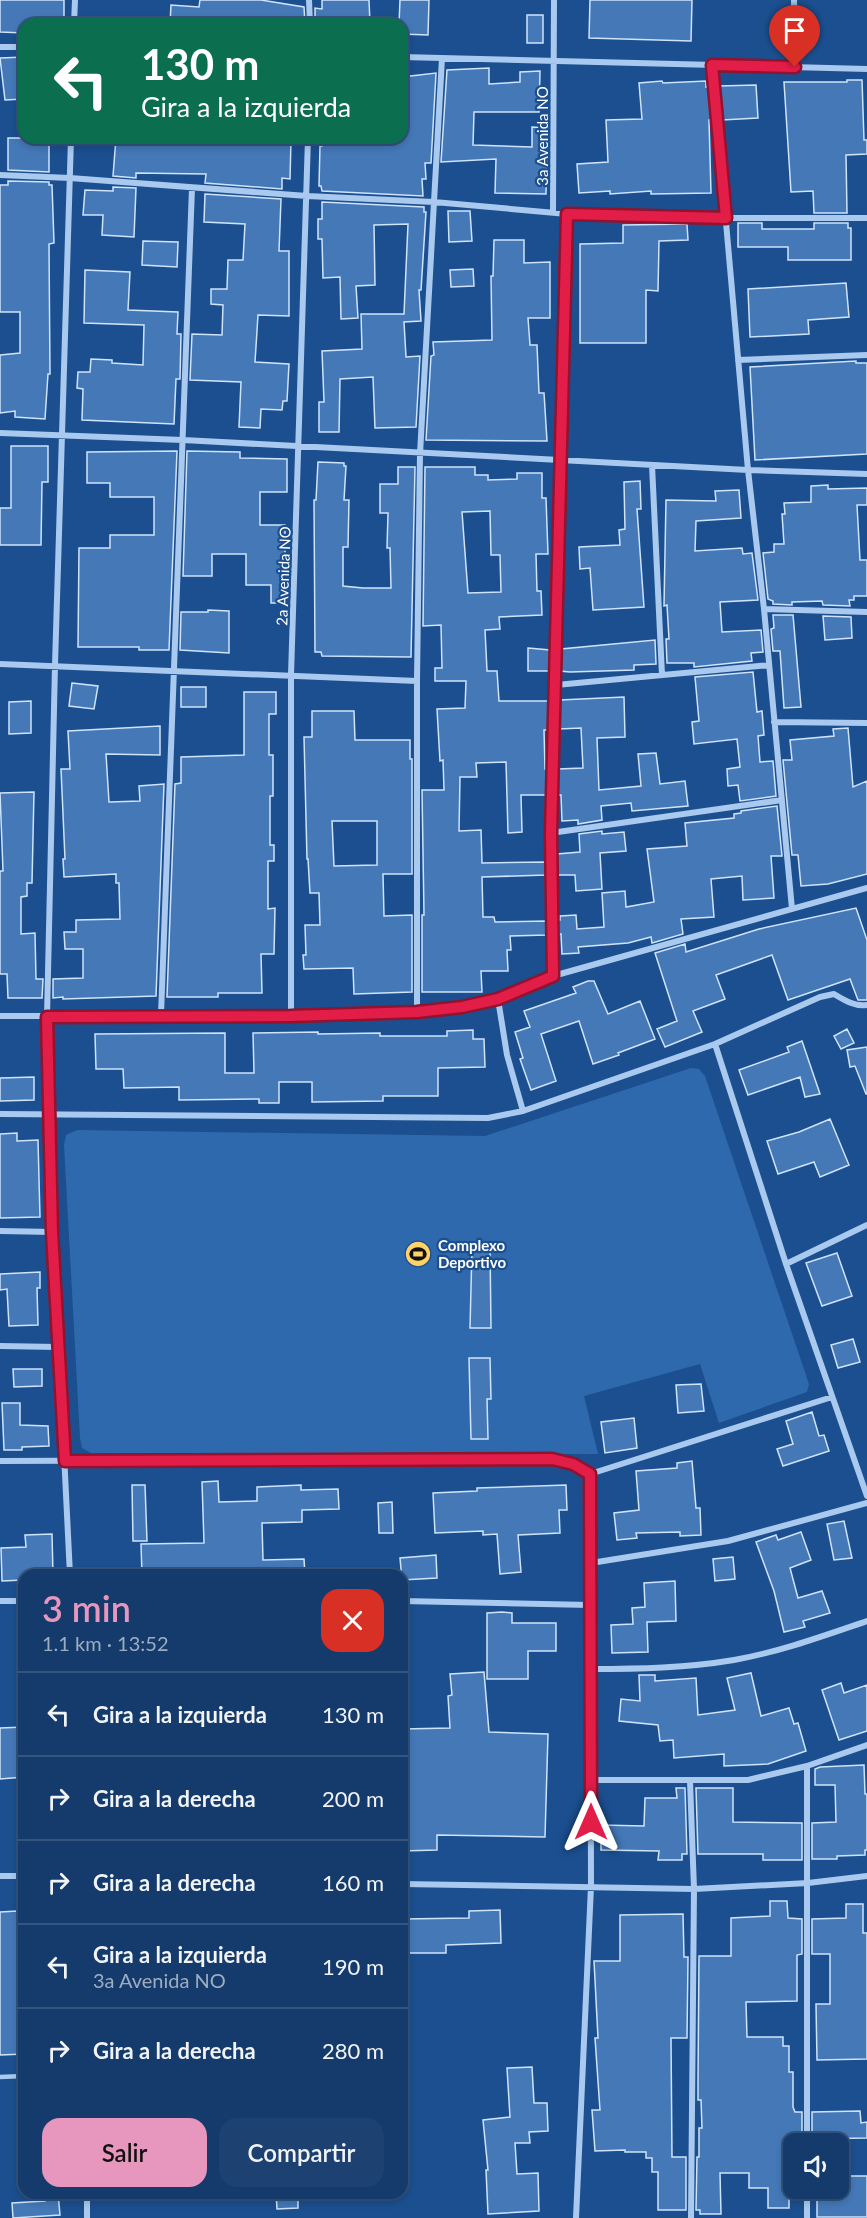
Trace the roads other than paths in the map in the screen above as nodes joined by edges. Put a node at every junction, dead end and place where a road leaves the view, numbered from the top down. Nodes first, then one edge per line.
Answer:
1 (75, 0) edge
2 (309, 0) edge
3 (554, 0) edge
4 (794, 0) edge
5 (74, 18) edge
6 (310, 18) edge
7 (0, 47) edge
8 (18, 47) edge
9 (408, 57) edge
10 (442, 58) junction
11 (554, 61) junction
12 (712, 65) junction
13 (795, 67) junction
14 (867, 69) edge
15 (71, 144) edge
16 (308, 144) edge
17 (0, 175) edge
18 (70, 178) junction
19 (192, 188) junction
20 (307, 196) junction
21 (434, 202) junction
22 (554, 213) junction
23 (567, 214) junction
24 (726, 218) junction
25 (867, 218) edge
26 (867, 355) edge
27 (738, 360) junction
28 (0, 433) edge
29 (63, 436) junction
30 (183, 440) junction
31 (299, 448) junction
32 (420, 454) junction
33 (560, 460) junction
34 (652, 465) junction
35 (748, 471) junction
36 (867, 474) edge
37 (764, 609) junction
38 (867, 612) edge
39 (0, 664) edge
40 (55, 665) junction
41 (769, 665) junction
42 (173, 670) junction
43 (291, 675) junction
44 (662, 675) junction
45 (417, 681) junction
46 (556, 686) junction
47 (774, 722) junction
48 (867, 723) edge
49 (782, 800) junction
50 (551, 833) junction
51 (867, 888) edge
52 (792, 909) junction
53 (553, 976) junction
54 (498, 999) junction
55 (867, 1005) edge
56 (417, 1012) junction
57 (161, 1015) junction
58 (0, 1016) edge
59 (291, 1016) junction
60 (47, 1017) junction
61 (715, 1044) junction
62 (523, 1111) junction
63 (0, 1114) edge
64 (49, 1115) junction
65 (867, 1225) edge
66 (0, 1231) edge
67 (52, 1232) junction
68 (786, 1264) junction
69 (0, 1346) edge
70 (57, 1347) junction
71 (831, 1397) junction
72 (0, 1461) edge
73 (65, 1461) junction
74 (590, 1474) junction
75 (867, 1496) edge
76 (867, 1503) edge
77 (591, 1563) junction
78 (70, 1569) edge
79 (0, 1601) edge
80 (18, 1601) edge
81 (408, 1601) edge
82 (590, 1605) junction
83 (867, 1621) edge
84 (591, 1669) junction
85 (867, 1745) edge
86 (807, 1766) junction
87 (591, 1780) junction
88 (690, 1781) junction
89 (0, 1876) edge
90 (18, 1876) edge
91 (867, 1876) edge
92 (808, 1883) junction
93 (408, 1884) edge
94 (591, 1886) junction
95 (694, 1889) junction
96 (18, 2076) edge
97 (0, 2077) edge
98 (807, 2133) edge
99 (87, 2199) edge
100 (807, 2199) edge
101 (87, 2218) edge
102 (576, 2218) edge
103 (692, 2218) edge
104 (807, 2218) edge

1 - 5 street
2 - 6 street
3 - 11 street, 3a Avenida NO
4 - 13 street
7 - 8 street
9 - 10 street
10 - 11 street
10 - 21 street
11 - 12 street
11 - 22 street, 3a Avenida NO
12 - 13 street
12 - 24 street
13 - 14 street
15 - 18 street
16 - 20 street, 2a Avenida NO
17 - 18 street
18 - 19 street
18 - 29 street
19 - 20 street
19 - 30 street
20 - 21 street
20 - 31 street, 2a Avenida NO
21 - 22 street
21 - 32 street
22 - 23 street
23 - 24 street
23 - 33 street
24 - 25 street
24 - 27 street
26 - 27 street
27 - 35 street
28 - 29 street
29 - 30 street
29 - 40 street
30 - 31 street
30 - 42 street
31 - 32 street
31 - 43 street, 2a Avenida NO
32 - 33 street
32 - 45 street
33 - 34 street
33 - 46 street
34 - 35 street
34 - 44 street
35 - 36 street
35 - 37 street
37 - 38 street
37 - 41 street
39 - 40 street
40 - 42 street
40 - 60 street
41 - 44 street
41 - 47 street
42 - 43 street
42 - 57 street
43 - 45 street
43 - 59 street, 2a Avenida NO
44 - 46 street
45 - 56 street
46 - 50 street
47 - 48 street
47 - 49 street
49 - 50 street
49 - 52 street
50 - 53 street
51 - 52 street
52 - 53 street
53 - 54 street
54 - 56 street
54 - 62 street
55 - 61 street
56 - 59 street
57 - 59 street
57 - 60 street
58 - 60 street
60 - 64 street
61 - 62 street
61 - 68 street
62 - 64 street
63 - 64 street
64 - 67 street
65 - 68 street
66 - 67 street
67 - 70 street
68 - 71 street
69 - 70 street
70 - 73 street
71 - 74 street
71 - 75 street
72 - 73 street
73 - 74 street
73 - 78 street
74 - 77 street
76 - 77 street
77 - 82 street
79 - 80 street
81 - 82 street
82 - 84 street
83 - 84 street
84 - 87 street
85 - 86 street
86 - 88 street
86 - 92 street
87 - 88 street
87 - 94 street
88 - 95 street
89 - 90 street
91 - 92 street
92 - 95 street
92 - 98 street
93 - 94 street
94 - 95 street
94 - 102 street
95 - 103 street
96 - 97 lane
99 - 101 street
100 - 104 street

